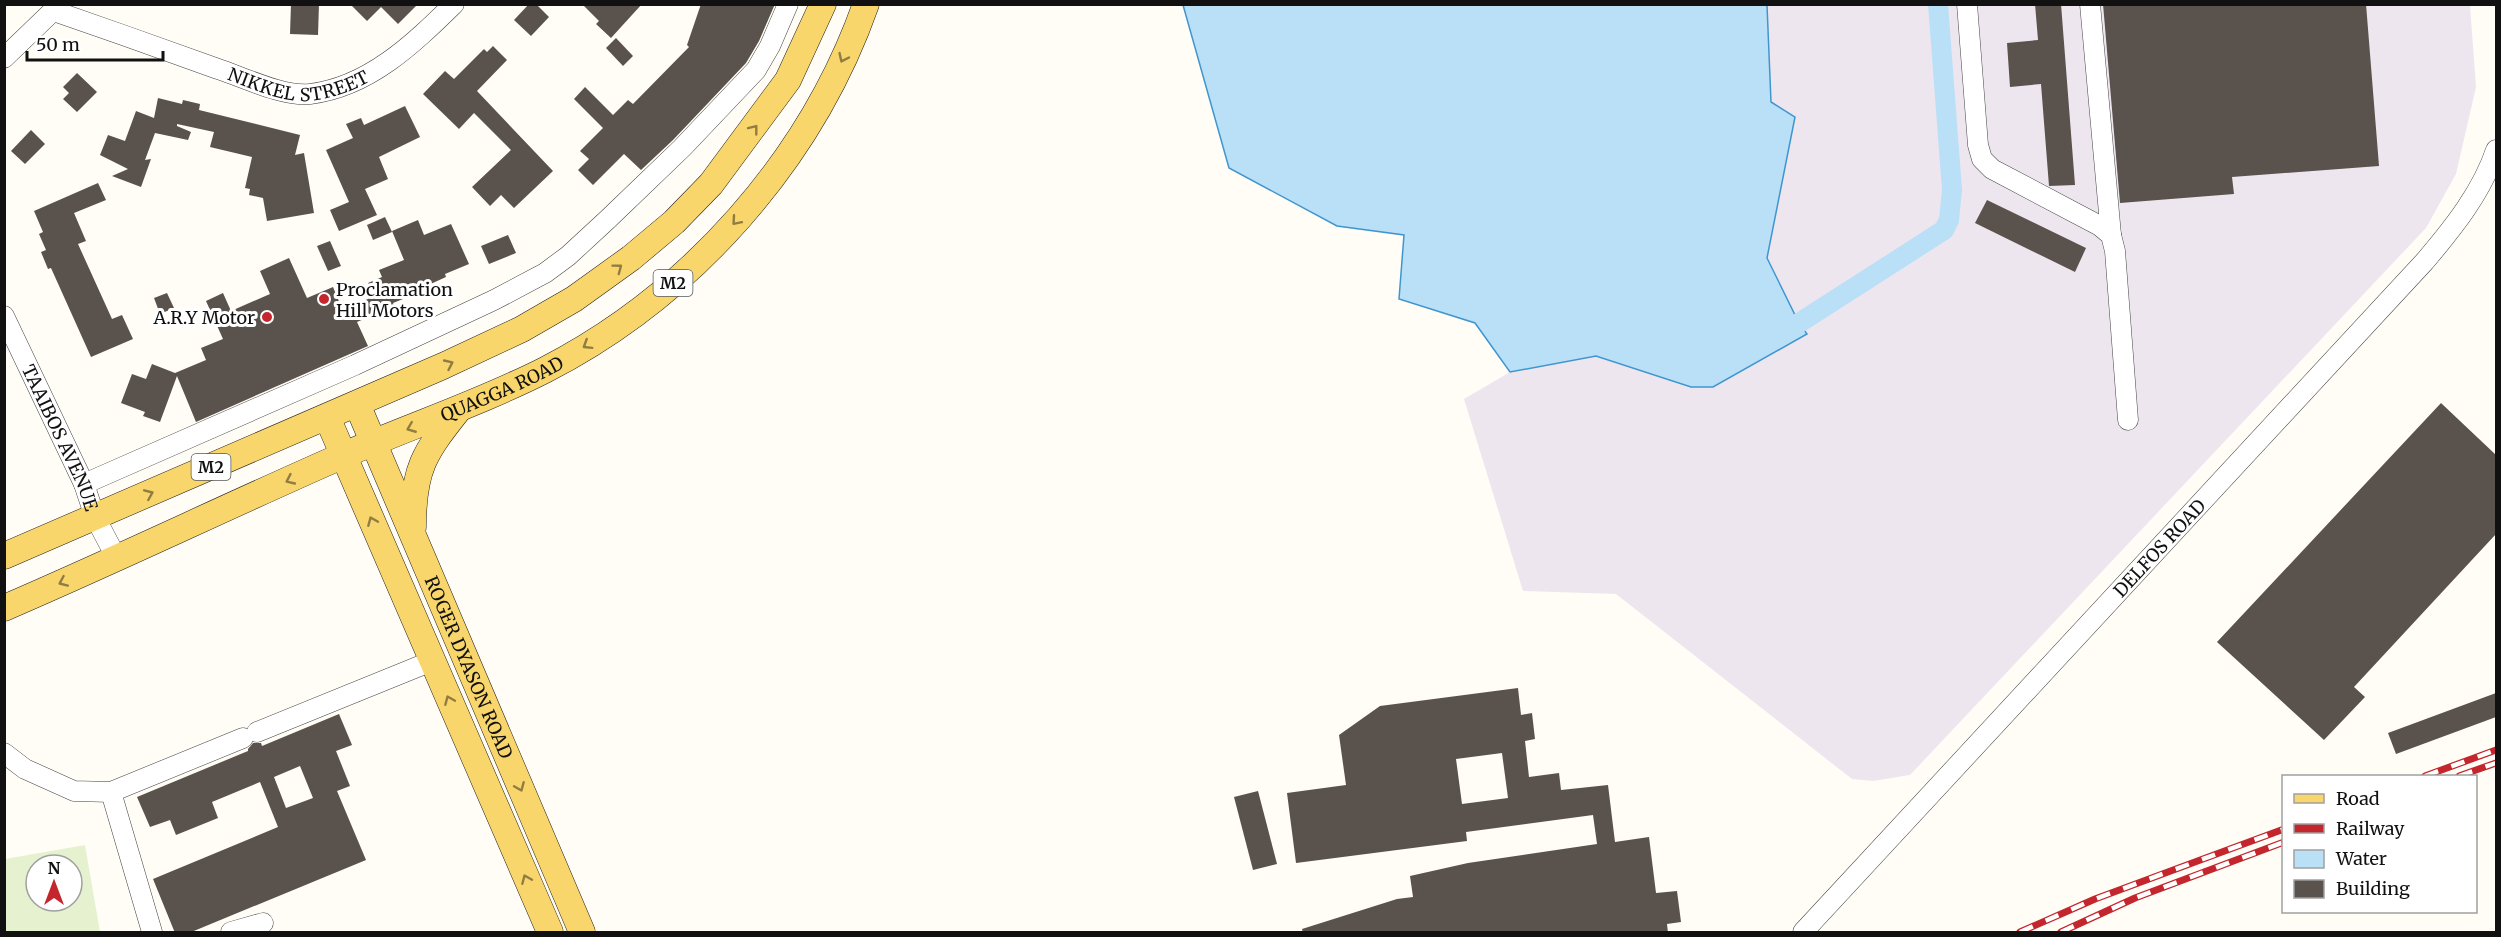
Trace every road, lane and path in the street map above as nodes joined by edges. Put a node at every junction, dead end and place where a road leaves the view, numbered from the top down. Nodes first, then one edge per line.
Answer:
1 (454, 4) edge
2 (788, 4) edge
3 (823, 4) edge
4 (866, 4) edge
5 (1967, 4) edge
6 (2091, 4) edge
7 (57, 8) edge
8 (4, 58) edge
9 (2496, 150) edge
10 (2111, 235) junction
11 (4, 316) edge
12 (12, 356) edge
13 (357, 404) junction
14 (459, 408) junction
15 (327, 417) junction
16 (2128, 420) dead end
17 (373, 443) junction
18 (343, 456) junction
19 (84, 484) junction
20 (95, 517) junction
21 (413, 536) junction
22 (4, 556) edge
23 (117, 559) junction
24 (4, 608) edge
25 (432, 661) junction
26 (4, 753) edge
27 (111, 792) junction
28 (263, 923) dead end
29 (152, 933) edge
30 (231, 933) edge
31 (550, 933) edge
32 (582, 933) edge
33 (1803, 933) edge

1 - 7 street, NIKKEL STREET
2 - 19 street
13 -> 3 main road, M2
4 -> 14 main road, QUAGGA ROAD / M2
5 - 10 street
6 - 10 street
7 - 8 street
9 - 33 street, DELFOS ROAD
10 - 16 street
11 - 12 street, TAAIBOS AVENUE
12 - 19 street, TAAIBOS AVENUE
13 - 15 main road, M2
13 - 17 main road, ROGER DYASON ROAD
14 -> 17 main road, QUAGGA ROAD / M2
14 - 21 main road
15 - 18 main road, ROGER DYASON ROAD
20 -> 15 main road, M2
17 - 18 main road, QUAGGA ROAD / M2
17 - 21 main road, ROGER DYASON ROAD
18 -> 23 main road, QUAGGA ROAD / M2
25 -> 18 main road, ROGER DYASON ROAD
19 - 20 street, TAAIBOS AVENUE
20 - 22 main road, M2
20 - 23 street, TAAIBOS AVENUE
21 -> 32 main road, ROGER DYASON ROAD
23 -> 24 main road, QUAGGA ROAD / M2
25 - 27 street
31 -> 25 main road, ROGER DYASON ROAD
26 - 27 street
27 - 29 street
28 - 30 street

